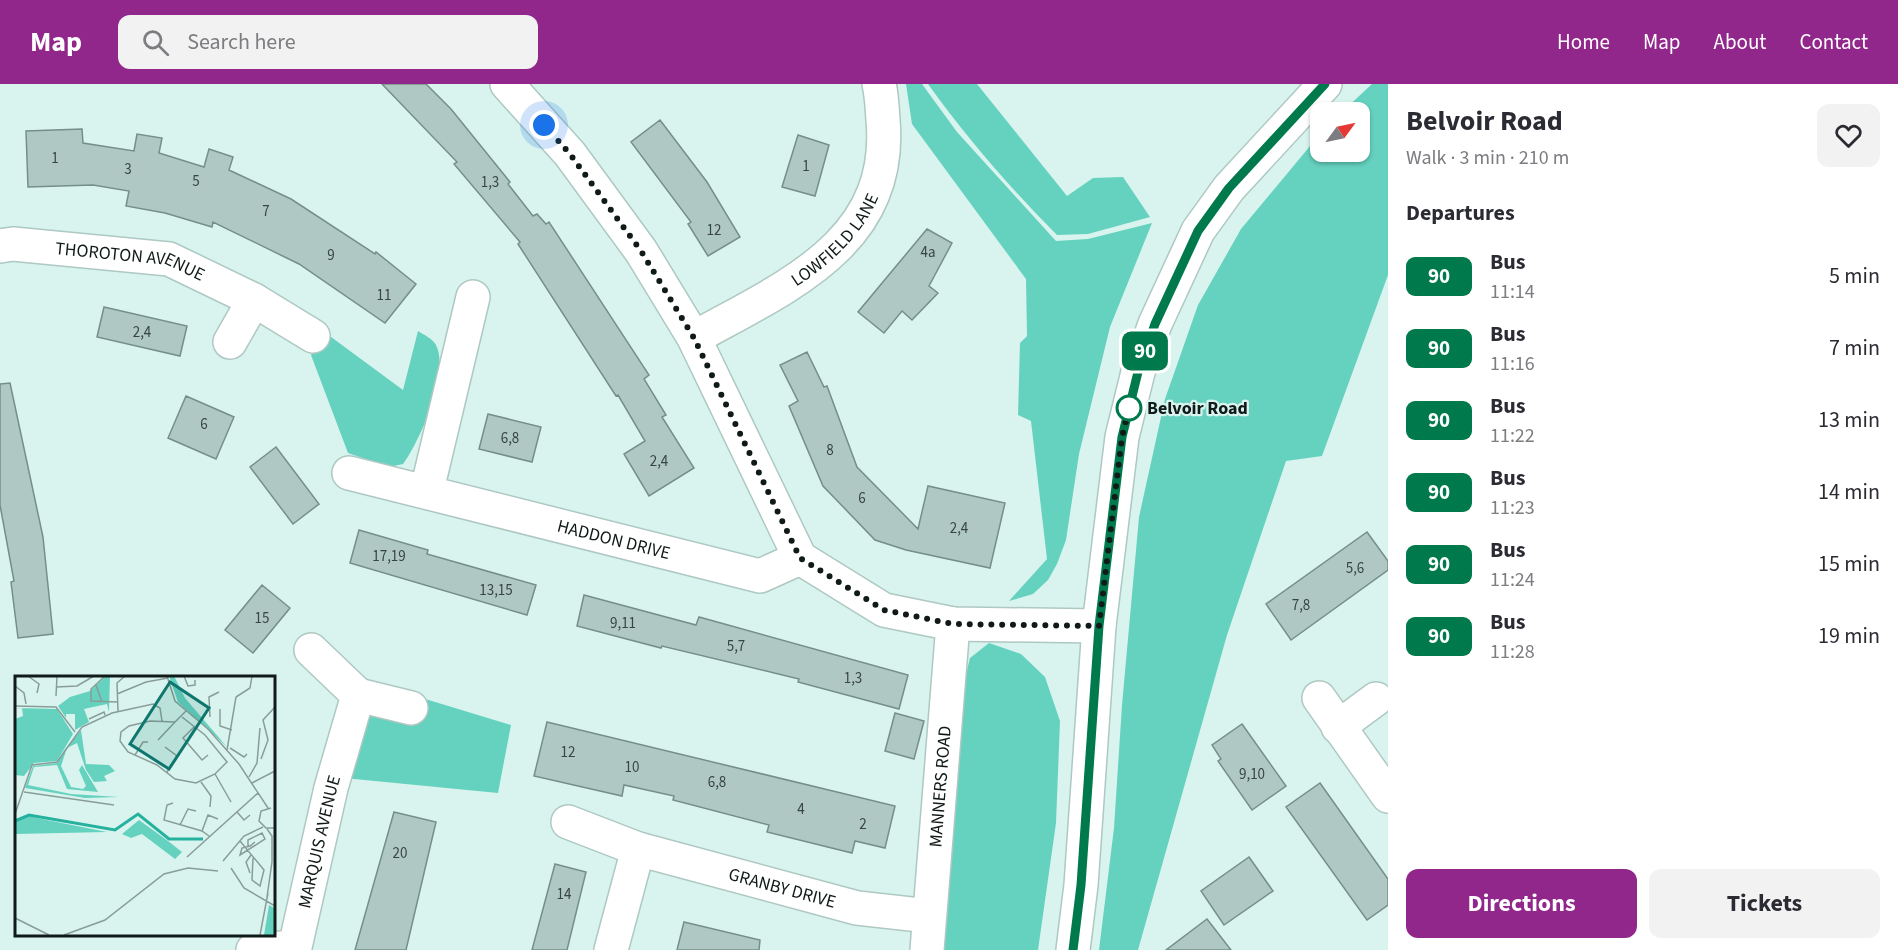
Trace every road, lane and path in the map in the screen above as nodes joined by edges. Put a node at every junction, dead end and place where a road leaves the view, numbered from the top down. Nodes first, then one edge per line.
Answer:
1 (507, 84) edge
2 (879, 84) edge
3 (1325, 84) edge
4 (0, 246) edge
5 (473, 297) dead end
6 (254, 300) junction
7 (313, 336) dead end
8 (694, 338) junction
9 (230, 342) dead end
10 (349, 473) dead end
11 (427, 490) junction
12 (800, 558) junction
13 (953, 624) junction
14 (1099, 626) junction
15 (311, 650) dead end
16 (358, 695) junction
17 (1319, 698) dead end
18 (1376, 699) dead end
19 (411, 708) dead end
20 (1338, 727) junction
21 (1388, 796) edge
22 (568, 822) dead end
23 (638, 849) junction
24 (929, 916) junction
25 (295, 948) edge
26 (253, 950) edge
27 (611, 950) edge
28 (927, 950) edge
29 (1073, 950) edge

1 - 8 street
2 - 8 street, LOWFIELD LANE
3 - 14 street
4 - 6 street, THOROTON AVENUE
5 - 11 street
6 - 7 street, THOROTON AVENUE
6 - 9 street
8 - 12 street
10 - 11 street, HADDON DRIVE
11 - 12 street, HADDON DRIVE
12 - 13 street
13 - 14 street
13 - 24 street, MANNERS ROAD
14 - 29 street
15 - 16 street
16 - 19 street
16 - 25 street, MARQUIS AVENUE
17 - 20 street
18 - 20 street
20 - 21 street
22 - 23 street, GRANBY DRIVE
23 - 24 street, GRANBY DRIVE
23 - 27 street
24 - 28 street, MANNERS ROAD
25 - 26 street, MARQUIS AVENUE

